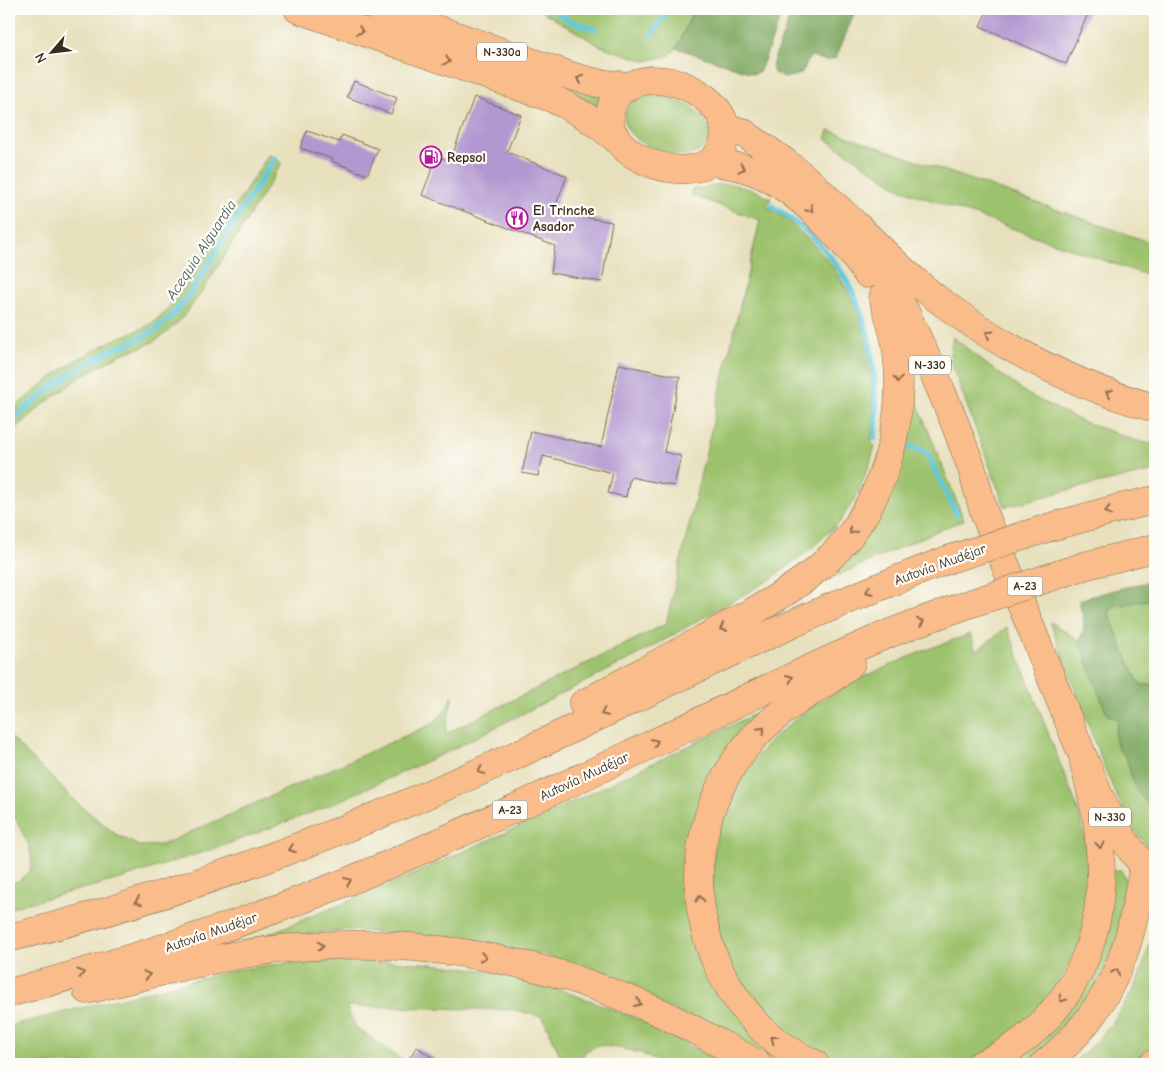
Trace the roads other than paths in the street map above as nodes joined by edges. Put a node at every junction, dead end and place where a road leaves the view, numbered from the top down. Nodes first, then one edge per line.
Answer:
1 (298, 9) edge
2 (379, 9) edge
3 (628, 86) junction
4 (724, 127) junction
5 (615, 138) junction
6 (711, 162) junction
7 (858, 227) junction
8 (883, 296) junction
9 (1155, 408) edge
10 (1155, 500) edge
11 (984, 512) junction
12 (1155, 548) edge
13 (876, 640) junction
14 (525, 751) junction
15 (1084, 763) junction
16 (1150, 871) edge
17 (9, 938) edge
18 (21, 989) edge
19 (758, 1064) edge
20 (815, 1064) edge
21 (982, 1064) edge
22 (1044, 1064) edge

1 -> 5 highway, N-330a
3 -> 2 highway, N-330a
3 - 4 highway, N-330a
3 - 5 highway
4 - 6 highway
4 - 7 highway, N-330
5 - 6 highway, N-330a
6 -> 8 highway, N-330
9 -> 7 highway
7 - 11 highway, N-330
8 - 11 highway, N-330
8 -> 14 highway
10 -> 14 highway, Autovía Mudéjar, bridge
11 - 15 highway, N-330
13 -> 12 highway, Autovía Mudéjar / A-23, bridge
18 -> 13 highway, Autovía Mudéjar / A-23
20 -> 13 highway
14 -> 17 highway, Autovía Mudéjar
15 - 16 highway, N-330
15 -> 21 highway
22 -> 16 highway
18 -> 19 highway

